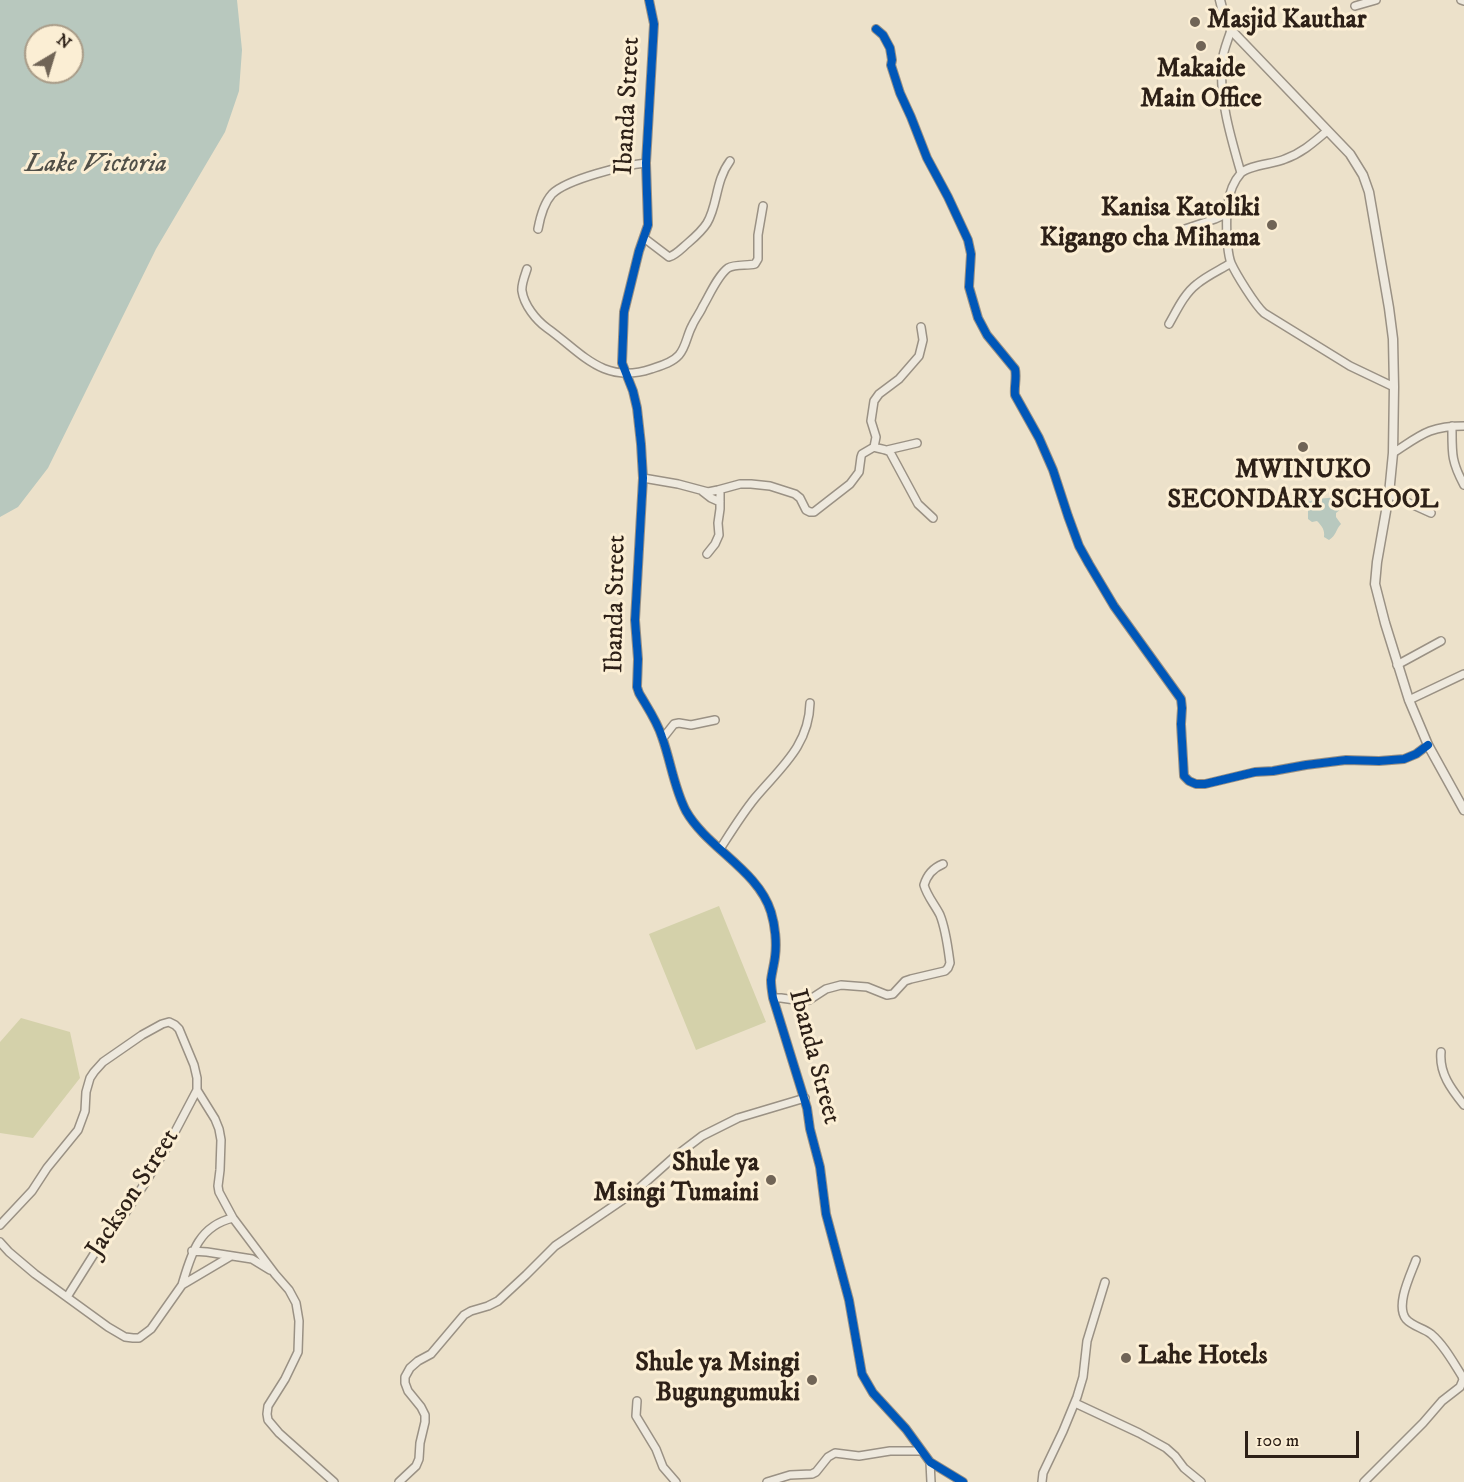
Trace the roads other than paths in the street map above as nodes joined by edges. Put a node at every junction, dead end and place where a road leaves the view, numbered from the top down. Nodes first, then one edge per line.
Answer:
1 (649, 0) edge
2 (1220, 0) edge
3 (1376, 0) edge
4 (1354, 6) dead end
5 (876, 29) dead end
6 (1231, 30) junction
7 (1327, 131) junction
8 (730, 161) dead end
9 (646, 163) junction
10 (1241, 173) junction
11 (763, 206) dead end
12 (1226, 214) junction
13 (538, 229) dead end
14 (1185, 229) dead end
15 (644, 238) junction
16 (1231, 263) junction
17 (527, 269) dead end
18 (1169, 324) dead end
19 (921, 327) dead end
20 (626, 374) junction
21 (1394, 387) junction
22 (1452, 426) junction
23 (1464, 426) edge
24 (917, 443) dead end
25 (874, 447) junction
26 (887, 450) junction
27 (1393, 453) junction
28 (643, 478) junction
29 (1464, 484) edge
30 (701, 490) junction
31 (720, 490) junction
32 (1389, 494) junction
33 (720, 502) junction
34 (1431, 513) dead end
35 (933, 518) dead end
36 (707, 554) dead end
37 (1441, 641) dead end
38 (1397, 665) junction
39 (1464, 674) edge
40 (1408, 700) junction
41 (810, 703) dead end
42 (715, 720) dead end
43 (663, 738) junction
44 (1428, 745) junction
45 (1462, 803) edge
46 (720, 849) junction
47 (943, 864) dead end
48 (772, 998) junction
49 (1441, 1052) dead end
50 (197, 1089) junction
51 (805, 1098) junction
52 (1464, 1105) edge
53 (233, 1218) junction
54 (0, 1225) edge
55 (0, 1242) edge
56 (192, 1251) junction
57 (231, 1256) junction
58 (1416, 1260) dead end
59 (275, 1274) junction
60 (1105, 1282) dead end
61 (182, 1285) junction
62 (67, 1297) junction
63 (637, 1401) dead end
64 (1075, 1403) junction
65 (922, 1451) junction
66 (930, 1462) junction
67 (334, 1482) edge
68 (399, 1482) edge
69 (676, 1482) edge
70 (767, 1482) edge
71 (931, 1482) edge
72 (963, 1482) edge
73 (1041, 1482) edge
74 (1202, 1482) edge
75 (1364, 1482) edge

1 - 9 street, Ibanda Street
2 - 6 street
3 - 4 street
5 - 44 street
6 - 7 street
6 - 10 street
7 - 10 street
7 - 21 street
8 - 15 street
9 - 13 street
9 - 15 street, Ibanda Street
10 - 12 street
11 - 20 street
12 - 14 street
12 - 16 street
15 - 20 street, Ibanda Street
16 - 18 street
16 - 21 street
17 - 20 street
19 - 25 street
20 - 28 street, Ibanda Street
21 - 27 street
22 - 23 street
22 - 27 street
22 - 29 street
24 - 26 street
25 - 26 street
25 - 31 street
26 - 35 street
27 - 32 street
28 - 30 street
28 - 43 street, Ibanda Street
30 - 31 street
30 - 33 street
31 - 33 street
32 - 34 street
32 - 38 street
33 - 36 street
37 - 38 street
38 - 40 street
39 - 40 street
40 - 44 street
41 - 46 street
42 - 43 street
43 - 46 street, Ibanda Street
44 - 45 street
46 - 48 street, Ibanda Street
47 - 48 street
48 - 51 street, Ibanda Street
49 - 52 street
50 - 53 street
50 - 54 street
50 - 62 street, Jackson Street
51 - 65 street, Ibanda Street
51 - 68 street
53 - 56 street
53 - 59 street
55 - 62 street
56 - 57 street
56 - 61 street
57 - 59 street
57 - 61 street
58 - 75 street
59 - 67 street
60 - 64 street
61 - 62 street
63 - 69 street
64 - 73 street
64 - 74 street
65 - 66 street, Ibanda Street
65 - 70 street
66 - 71 street
66 - 72 street

